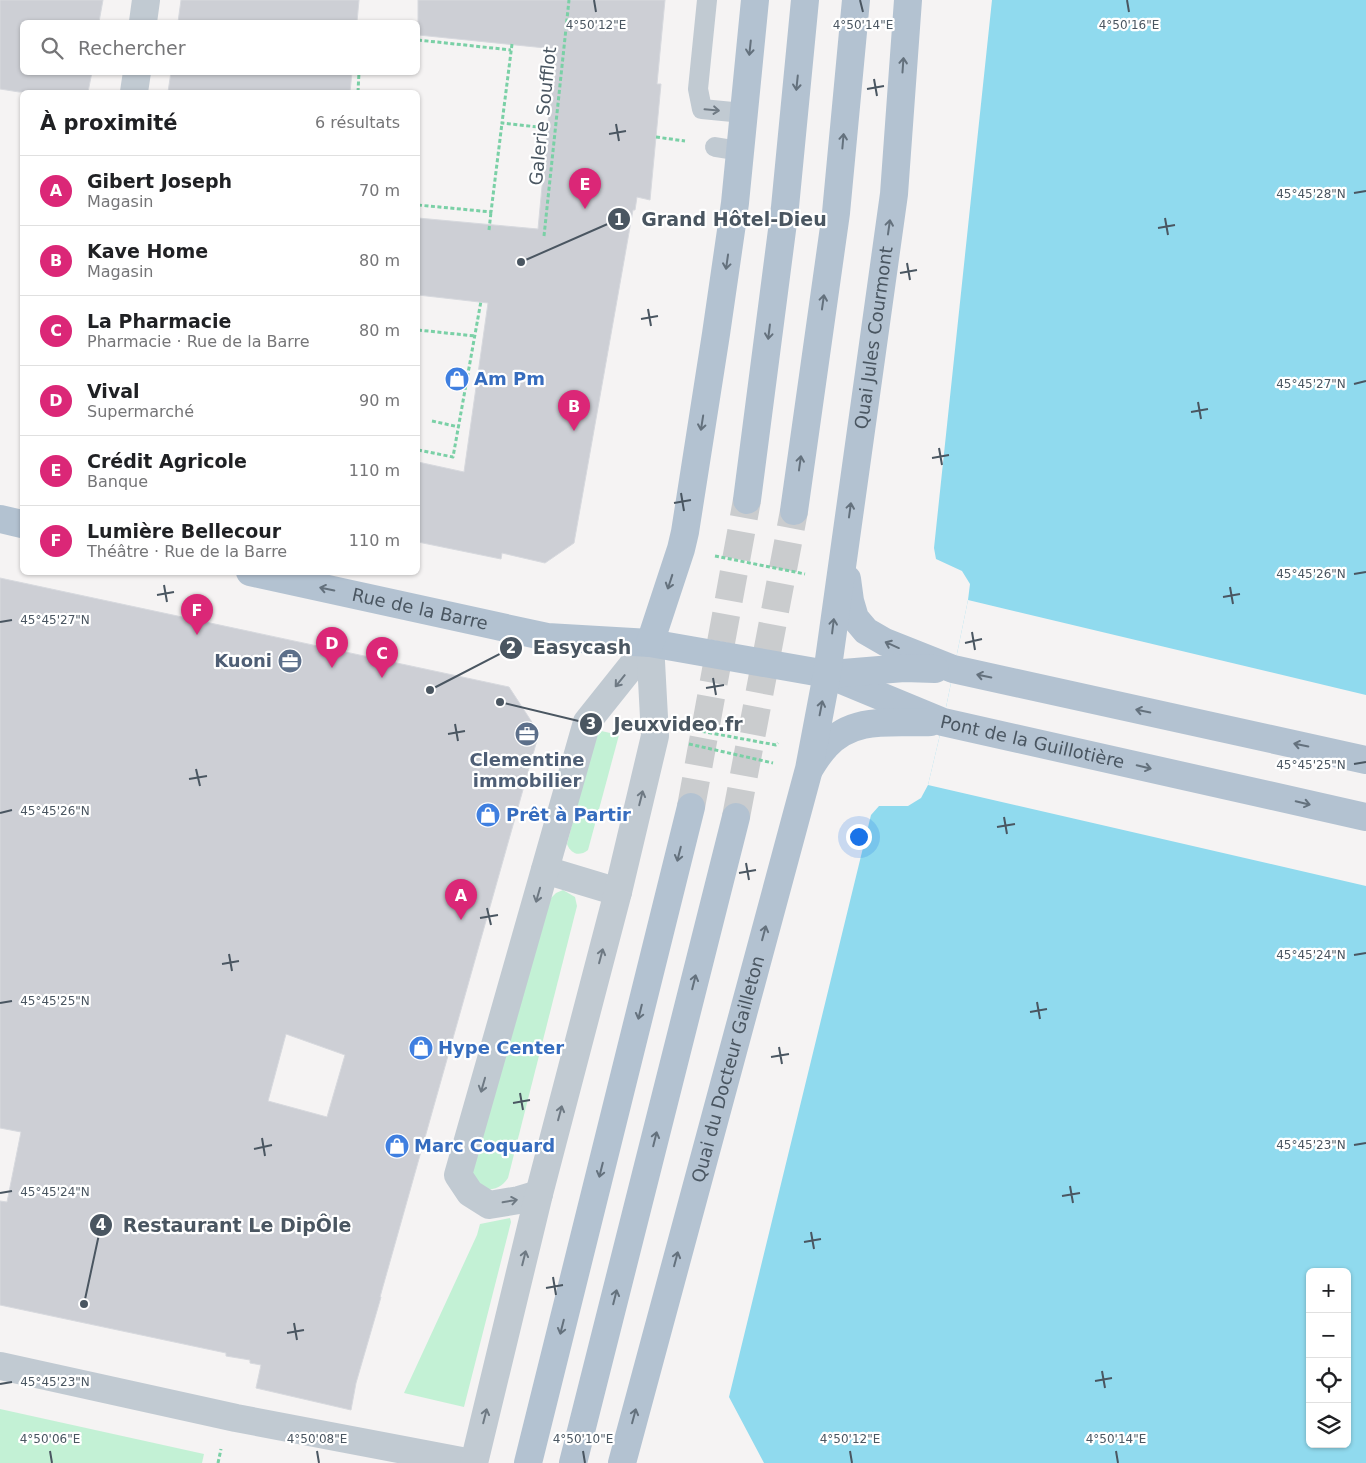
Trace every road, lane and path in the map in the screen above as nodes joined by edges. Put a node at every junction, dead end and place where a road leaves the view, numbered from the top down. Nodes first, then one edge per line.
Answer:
1 (146, 0) edge
2 (569, 0) edge
3 (707, 0) edge
4 (755, 0) edge
5 (805, 0) edge
6 (856, 0) edge
7 (908, 0) edge
8 (143, 20) edge
9 (420, 40) edge
10 (512, 44) dead end
11 (511, 50) junction
12 (136, 75) edge
13 (360, 75) edge
14 (134, 90) edge
15 (358, 90) edge
16 (744, 113) junction
17 (502, 122) junction
18 (547, 128) dead end
19 (656, 136) dead end
20 (681, 140) dead end
21 (420, 205) edge
22 (491, 212) junction
23 (489, 230) dead end
24 (544, 236) dead end
25 (481, 301) dead end
26 (420, 330) edge
27 (475, 336) junction
28 (432, 421) dead end
29 (459, 427) junction
30 (420, 450) edge
31 (747, 500) tunnel mouth
32 (794, 511) tunnel mouth
33 (0, 519) edge
34 (20, 524) edge
35 (707, 555) dead end
36 (844, 558) junction
37 (264, 575) edge
38 (814, 576) dead end
39 (650, 643) junction
40 (953, 669) junction
41 (827, 674) junction
42 (943, 722) junction
43 (686, 729) dead end
44 (782, 737) dead end
45 (680, 742) dead end
46 (1366, 760) edge
47 (774, 763) dead end
48 (809, 769) junction
49 (691, 807) tunnel mouth
50 (736, 817) tunnel mouth
51 (1366, 817) edge
52 (545, 870) junction
53 (618, 892) junction
54 (539, 1194) junction
55 (0, 1366) edge
56 (222, 1444) dead end
57 (218, 1463) edge
58 (473, 1463) edge
59 (528, 1463) edge
60 (573, 1463) edge
61 (622, 1463) edge

1 - 8 street
2 - 24 path, Galerie Soufflot
3 -> 16 lane
4 -> 16 main road
5 -> 31 main road
32 -> 6 main road
36 -> 7 main road, Quai Jules Courmont
9 - 11 path
10 - 11 path
11 - 17 path
12 - 14 street
13 - 15 path
16 -> 39 main road
17 - 18 path
17 - 22 path
19 - 20 path
21 - 22 path
22 - 23 path
25 - 27 path
26 - 27 path
27 - 29 path
28 - 29 path
29 - 30 path
33 - 34 main road
35 - 38 path
40 -> 36 main road
41 -> 36 main road, Quai Jules Courmont
39 -> 37 main road, Rue de la Barre
39 - 41 main road, Rue de la Barre
39 -> 52 street
53 -> 39 street
40 - 41 main road
46 -> 40 main road
41 - 42 main road, Pont de la Guillotière
48 -> 41 main road, Quai du Docteur Gailleton
42 - 48 main road
42 -> 51 main road, Pont de la Guillotière
43 - 44 path
45 - 47 path
61 -> 48 main road, Quai du Docteur Gailleton
49 -> 59 main road
60 -> 50 main road
52 - 53 street
52 -> 54 street
54 -> 53 street
58 -> 54 street
55 - 58 street
56 - 57 path

